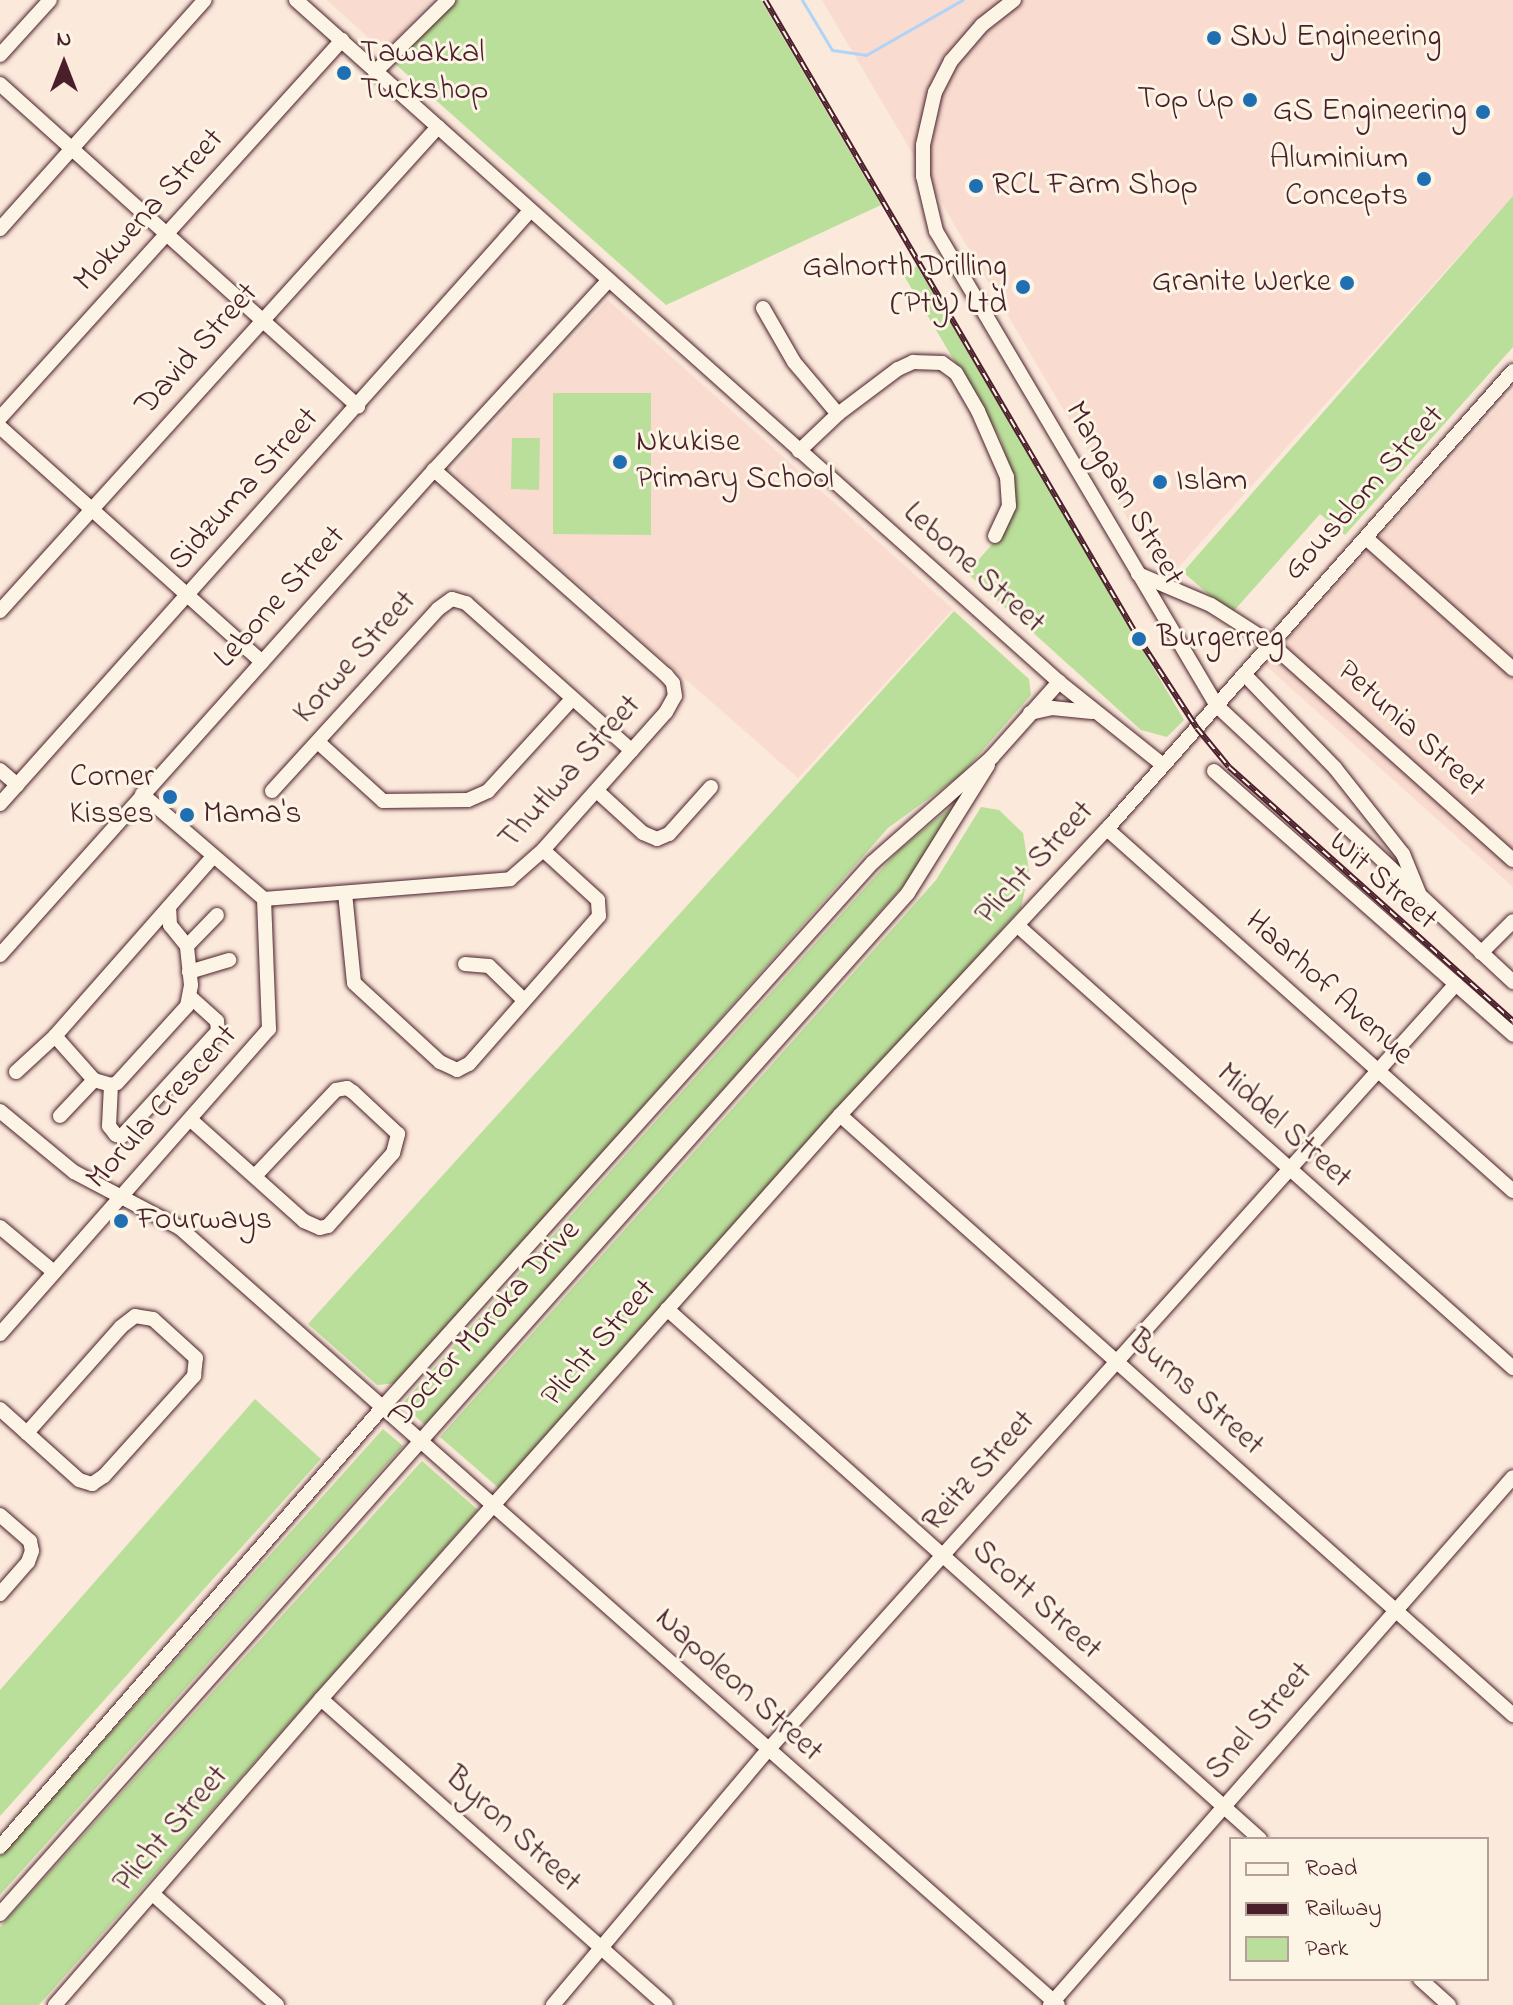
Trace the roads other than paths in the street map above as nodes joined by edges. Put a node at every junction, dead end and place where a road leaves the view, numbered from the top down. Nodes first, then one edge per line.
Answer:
1 (50, 0) edge
2 (205, 0) edge
3 (296, 0) edge
4 (448, 0) edge
5 (1014, 0) edge
6 (342, 40) junction
7 (0, 55) edge
8 (375, 72) junction
9 (0, 84) edge
10 (438, 127) junction
11 (72, 148) junction
12 (529, 212) junction
13 (0, 229) edge
14 (168, 234) junction
15 (608, 281) junction
16 (763, 308) dead end
17 (264, 320) junction
18 (1513, 371) edge
19 (358, 406) junction
20 (838, 414) junction
21 (0, 418) edge
22 (0, 427) edge
23 (799, 451) junction
24 (434, 470) junction
25 (91, 510) junction
26 (995, 536) dead end
27 (1366, 538) junction
28 (1138, 574) junction
29 (187, 597) junction
30 (0, 611) edge
31 (1269, 642) junction
32 (262, 662) junction
33 (1513, 669) edge
34 (1244, 674) junction
35 (1059, 682) junction
36 (572, 699) junction
37 (1217, 706) junction
38 (1029, 713) junction
39 (1096, 713) junction
40 (1197, 728) joint
41 (318, 742) junction
42 (632, 751) junction
43 (992, 757) junction
44 (1163, 765) junction
45 (0, 770) edge
46 (1214, 771) dead end
47 (17, 785) junction
48 (711, 787) dead end
49 (272, 791) dead end
50 (597, 791) junction
51 (142, 794) junction
52 (0, 804) edge
53 (1107, 829) junction
54 (543, 850) junction
55 (213, 857) junction
56 (1513, 860) edge
57 (345, 893) junction
58 (1420, 896) junction
59 (264, 899) junction
60 (169, 907) junction
61 (217, 915) dead end
62 (1513, 921) edge
63 (1018, 926) junction
64 (187, 946) junction
65 (1481, 953) junction
66 (0, 955) edge
67 (229, 960) dead end
68 (465, 964) dead end
69 (189, 972) junction
70 (1513, 982) edge
71 (1456, 984) junction
72 (190, 997) junction
73 (524, 1000) junction
74 (1513, 1035) edge
75 (55, 1036) junction
76 (1378, 1071) junction
77 (16, 1072) dead end
78 (94, 1080) junction
79 (111, 1085) junction
80 (0, 1111) edge
81 (840, 1115) junction
82 (60, 1116) dead end
83 (191, 1120) junction
84 (1289, 1170) junction
85 (255, 1176) junction
86 (1513, 1191) edge
87 (121, 1196) junction
88 (0, 1227) edge
89 (54, 1272) junction
90 (667, 1309) junction
91 (0, 1334) edge
92 (1117, 1362) junction
93 (1513, 1368) edge
94 (382, 1408) junction
95 (0, 1409) edge
96 (27, 1433) junction
97 (419, 1441) junction
98 (1513, 1477) edge
99 (497, 1505) junction
100 (0, 1515) edge
101 (943, 1555) junction
102 (0, 1594) edge
103 (1394, 1609) junction
104 (321, 1699) junction
105 (1513, 1715) edge
106 (767, 1751) junction
107 (1224, 1807) junction
108 (1258, 1837) edge
109 (0, 1847) edge
110 (154, 1895) junction
111 (0, 1914) edge
112 (603, 1949) junction
113 (1422, 1981) edge
114 (1053, 2004) edge
115 (55, 2005) edge
116 (277, 2005) edge
117 (553, 2005) edge
118 (666, 2005) edge
119 (1449, 2005) edge

1 - 7 street
2 - 11 street
3 - 6 street, Lebone Street
4 - 8 street
5 - 28 street, Mangaan Street
6 - 8 street, Lebone Street
6 - 14 street, Mokwena Street
8 - 10 street, Lebone Street
9 - 11 street
10 - 12 street, Lebone Street
10 - 17 street, David Street
11 - 13 street
11 - 14 street
12 - 15 street, Lebone Street
12 - 19 street, Sidzuma Street
14 - 17 street
14 - 21 street, Mokwena Street
15 - 23 street, Lebone Street
15 - 24 street, Lebone Street
16 - 20 street
17 - 19 street
17 - 25 street, David Street
18 - 27 street, Gousblom Street
19 - 29 street, Sidzuma Street
20 - 23 street
20 - 26 street
22 - 25 street
23 - 35 street, Lebone Street
24 - 32 street, Lebone Street
24 - 42 street, Thutlwa Street
25 - 29 street
25 - 30 street, David Street
27 - 31 street, Gousblom Street
27 - 33 street
28 - 31 street, Petunia Street
28 - 37 street, Mangaan Street
29 - 32 street
29 - 47 street, Sidzuma Street
31 - 34 street, Gousblom Street
31 - 56 street, Petunia Street
32 - 51 street, Lebone Street
34 - 37 street, Gousblom Street
34 - 58 street
35 - 38 street, Doctor Moroka Drive
35 - 39 street, Lebone Street
36 - 41 street
36 - 41 street, Korwe Street
36 - 42 street, Korwe Street
37 - 40 street, Gousblom Street
37 - 58 street, Mangaan Street
38 - 39 street
38 - 43 street, Doctor Moroka Drive
39 - 44 street, Lebone Street
40 - 44 street, Plicht Street
41 - 49 street, Korwe Street
42 - 50 street, Thutlwa Street
43 - 94 street, Doctor Moroka Drive
43 - 97 street, Doctor Moroka Drive
44 - 53 street, Plicht Street
45 - 47 street
46 - 71 street, Wit Street
47 - 52 street, Sidzuma Street
48 - 50 street
50 - 54 street, Thutlwa Street
51 - 55 street
51 - 66 street, Lebone Street
53 - 63 street, Plicht Street
53 - 76 street, Haarhof Avenue
54 - 57 street, Thutlwa Street
54 - 73 street
55 - 59 street
55 - 60 street
57 - 59 street, Thutlwa Street
57 - 73 street
58 - 65 street, Mangaan Street
59 - 83 street, Morula Crescent
60 - 64 street
60 - 75 street
61 - 64 street
62 - 65 street
63 - 81 street, Plicht Street
63 - 84 street, Middel Street
64 - 69 street
65 - 70 street, Mangaan Street
67 - 69 street
68 - 73 street
69 - 72 street
71 - 74 street, Wit Street
71 - 76 street, Reitz Street
72 - 79 street
72 - 79 street
75 - 77 street
75 - 78 street
76 - 84 street, Reitz Street
76 - 86 street, Haarhof Avenue
78 - 79 street
78 - 82 street
80 - 87 street, Napoleon Street
81 - 90 street, Plicht Street
81 - 92 street, Burns Street
83 - 85 street
83 - 87 street, Morula Crescent
84 - 92 street, Reitz Street
84 - 93 street, Middel Street
85 - 85 street
87 - 89 street, Morula Crescent
87 - 94 street, Napoleon Street
88 - 89 street
89 - 91 street, Morula Crescent
90 - 99 street, Plicht Street
90 - 101 street, Scott Street
92 - 101 street, Reitz Street
92 - 103 street, Burns Street
94 - 97 street, Napoleon Street
94 - 109 street, Doctor Moroka Drive
95 - 96 street
96 - 96 street
97 - 99 street, Napoleon Street
97 - 111 street, Doctor Moroka Drive
98 - 103 street, Snel Street
99 - 104 street, Plicht Street
99 - 106 street, Napoleon Street
100 - 102 street
101 - 106 street, Reitz Street
101 - 107 street, Scott Street
103 - 105 street, Burns Street
103 - 107 street, Snel Street
104 - 110 street, Plicht Street
104 - 112 street, Byron Street
106 - 112 street, Reitz Street
106 - 114 street, Napoleon Street
107 - 108 street, Scott Street
107 - 114 street, Snel Street
110 - 115 street, Plicht Street
110 - 116 street
112 - 117 street, Reitz Street
112 - 118 street, Byron Street
113 - 119 street

